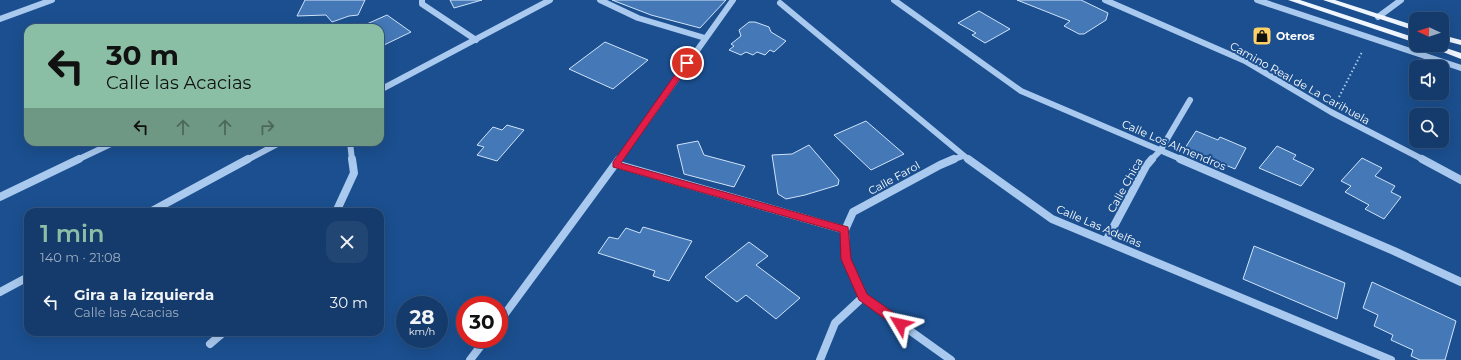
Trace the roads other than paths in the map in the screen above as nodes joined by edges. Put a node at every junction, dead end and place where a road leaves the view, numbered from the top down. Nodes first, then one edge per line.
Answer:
1 (52, 0) edge
2 (422, 0) edge
3 (550, 0) edge
4 (600, 0) edge
5 (733, 0) edge
6 (894, 0) edge
7 (1105, 0) edge
8 (1257, 0) edge
9 (1292, 0) edge
10 (1327, 0) edge
11 (1401, 0) edge
12 (780, 3) dead end
13 (1378, 17) junction
14 (0, 19) edge
15 (1409, 27) edge
16 (705, 38) junction
17 (1409, 39) edge
18 (1449, 39) edge
19 (476, 40) junction
20 (1461, 43) edge
21 (1449, 52) edge
22 (1461, 56) edge
23 (1461, 68) edge
24 (384, 88) edge
25 (1190, 100) dead end
26 (107, 146) edge
27 (274, 146) edge
28 (351, 146) edge
29 (1160, 151) junction
30 (963, 156) junction
31 (616, 164) junction
32 (1461, 180) edge
33 (0, 197) edge
34 (157, 208) edge
35 (338, 208) edge
36 (845, 230) junction
37 (1106, 241) junction
38 (24, 279) edge
39 (1461, 282) edge
40 (0, 292) edge
41 (863, 297) junction
42 (508, 310) edge
43 (219, 336) edge
44 (210, 344) dead end
45 (479, 348) edge
46 (470, 360) edge
47 (820, 360) edge
48 (951, 360) edge
49 (1391, 360) edge

1 - 14 street
2 - 19 street
3 - 19 street
4 - 16 street
5 - 16 street
6 - 29 street, Calle Los Almendros
7 - 32 street, Camino Real de La Carihuela
8 - 23 street
9 - 17 main road
10 - 13 main road
11 - 13 street
12 - 30 street, Calle Las Adelfas
13 - 15 main road
16 - 31 street
18 - 20 main road
19 - 24 street
21 - 22 main road
25 - 29 street, Calle Chica
26 - 33 street
27 - 34 street
28 - 35 street
29 - 37 street, Calle Chica
29 - 39 street, Calle Los Almendros
30 - 36 street, Calle Farol
30 - 37 street, Calle Las Adelfas
31 - 36 street
31 - 42 street
36 - 41 street
37 - 49 street, Calle Las Adelfas
38 - 40 street
41 - 47 street
41 - 48 street
43 - 44 street
45 - 46 street

